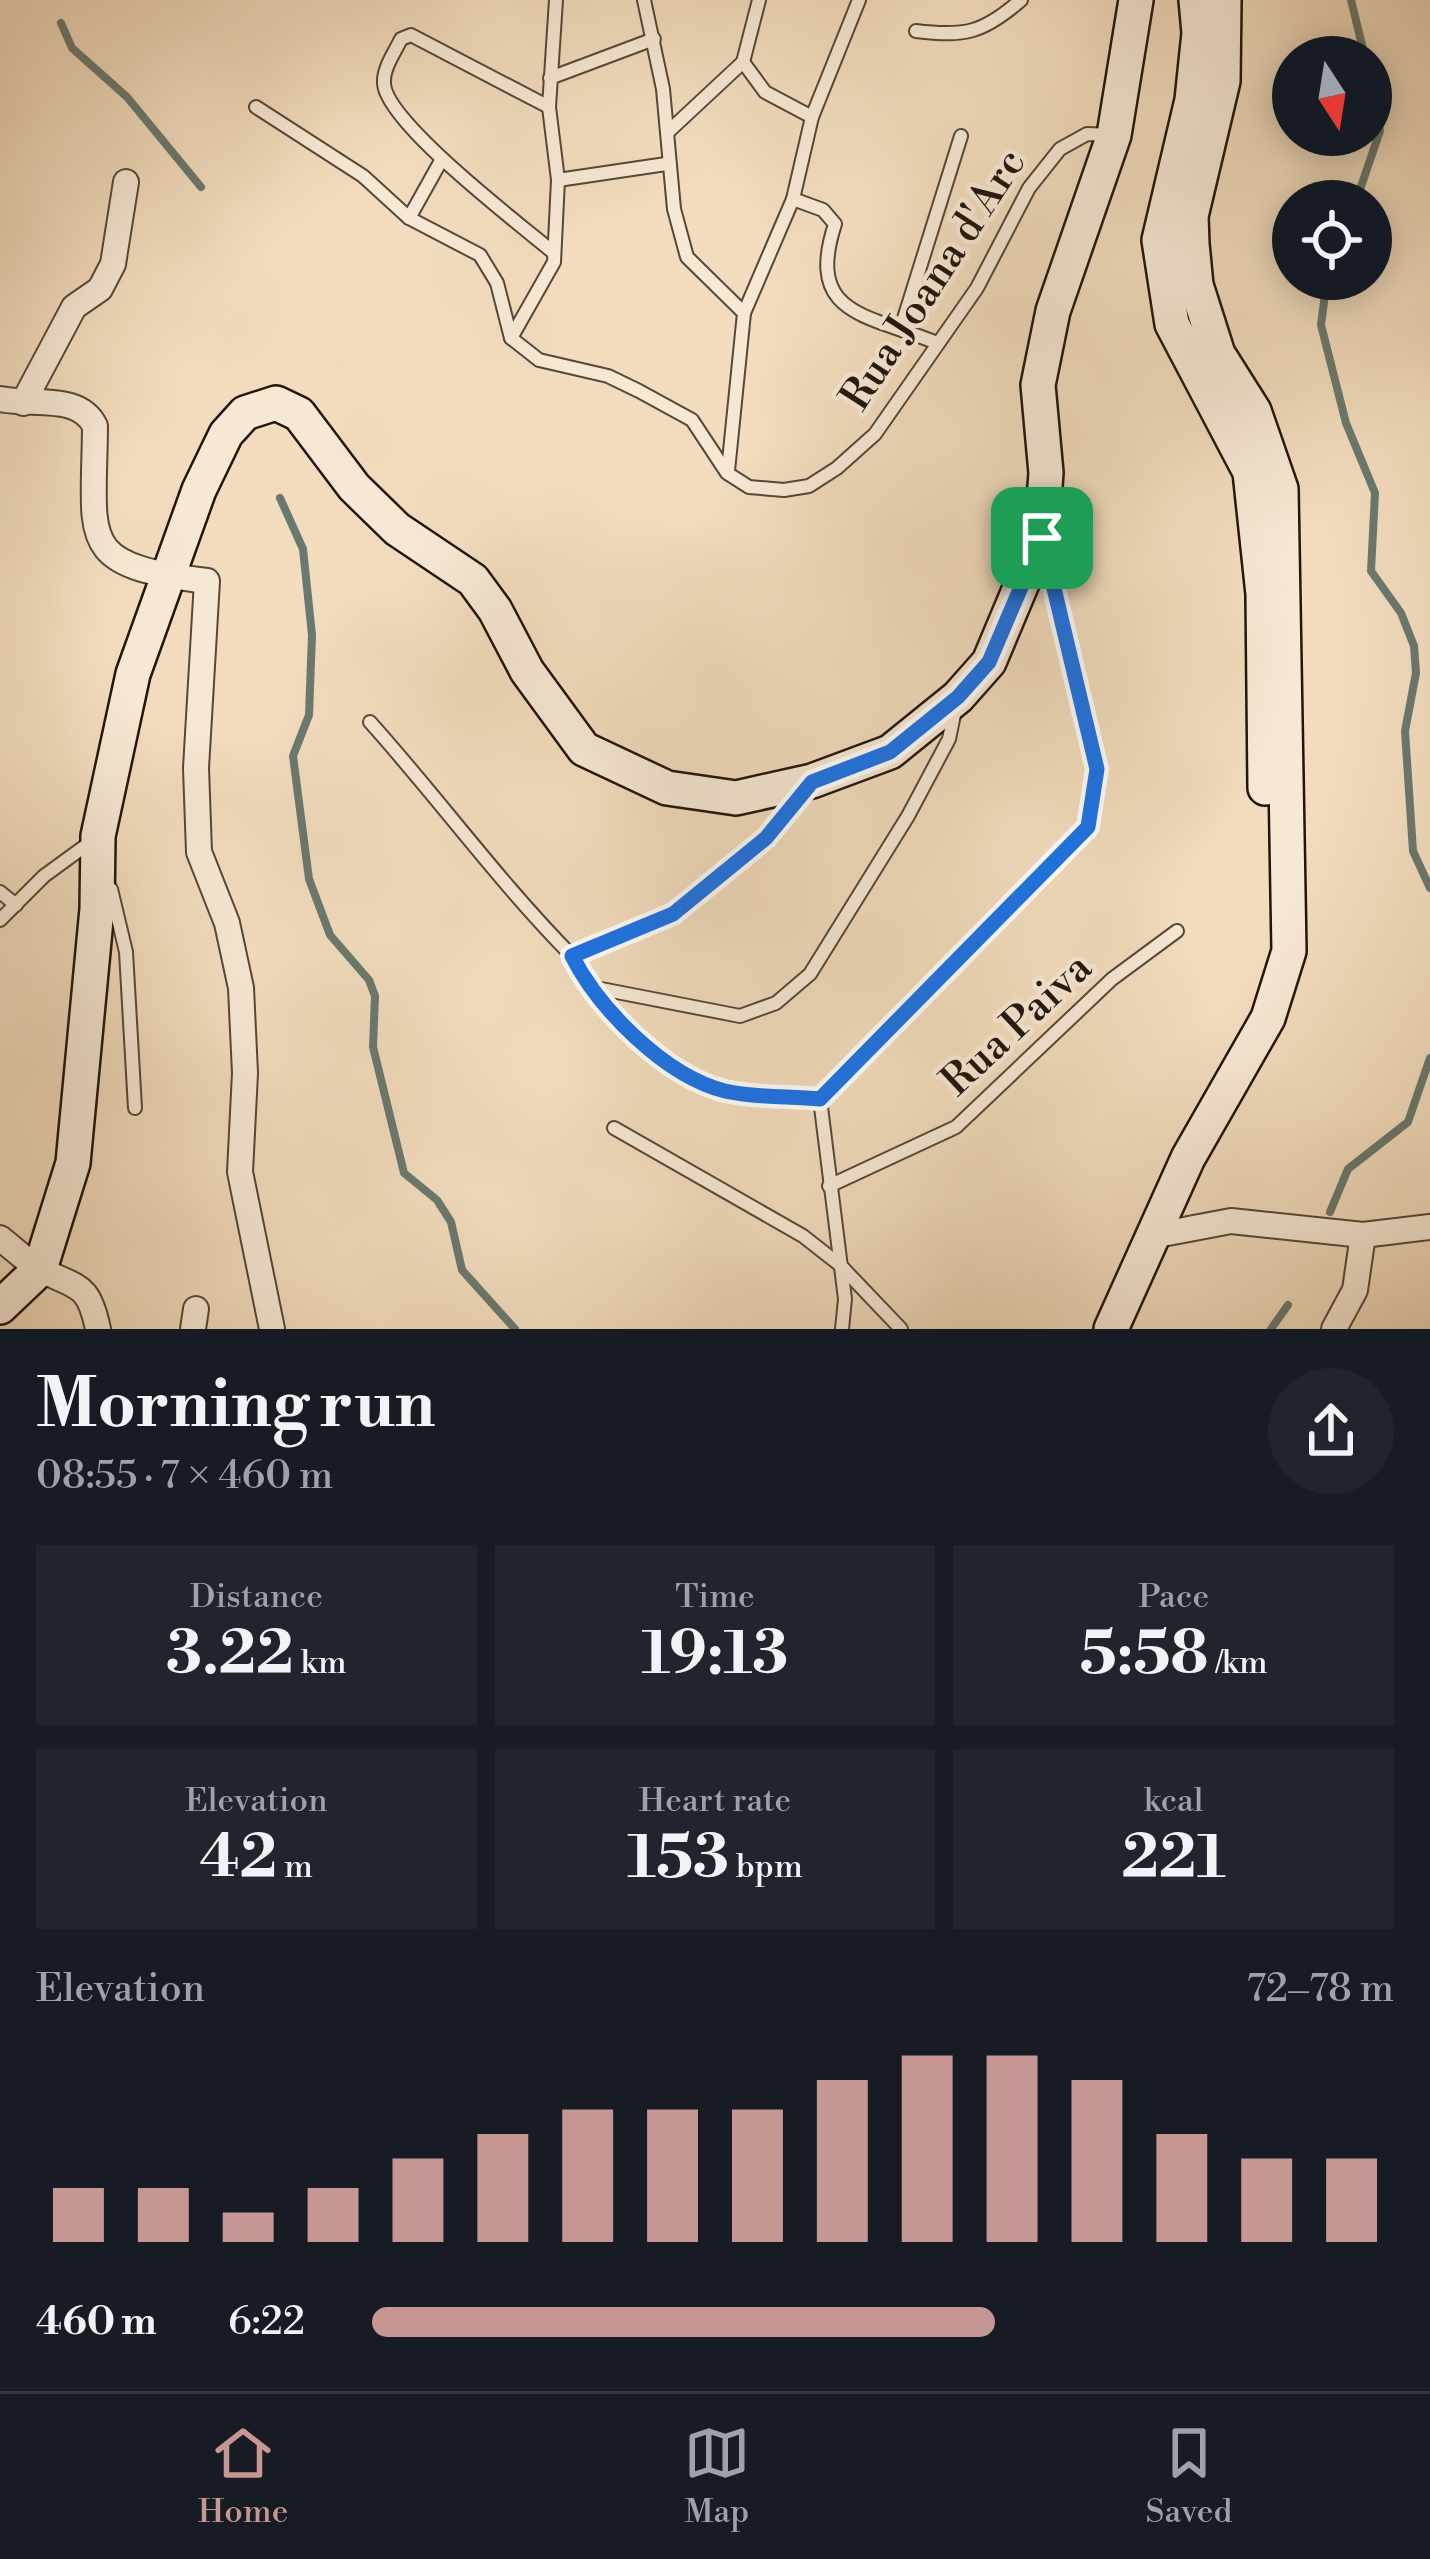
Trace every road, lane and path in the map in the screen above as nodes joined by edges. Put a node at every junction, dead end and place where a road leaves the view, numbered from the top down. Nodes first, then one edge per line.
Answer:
1 (556, 0) edge
2 (644, 0) edge
3 (759, 0) edge
4 (860, 0) edge
5 (1021, 0) edge
6 (1136, 0) edge
7 (1196, 0) edge
8 (1224, 0) edge
9 (916, 32) dead end
10 (654, 39) junction
11 (742, 62) junction
12 (550, 78) junction
13 (256, 107) dead end
14 (549, 107) junction
15 (812, 117) junction
16 (669, 131) junction
17 (1114, 135) junction
18 (962, 136) dead end
19 (442, 159) junction
20 (666, 164) junction
21 (558, 180) junction
22 (126, 182) dead end
23 (793, 199) junction
24 (409, 218) junction
25 (554, 254) junction
26 (744, 313) junction
27 (901, 328) junction
28 (511, 338) junction
29 (937, 343) junction
30 (11, 401) edge
31 (728, 472) junction
32 (1042, 538) junction
33 (172, 577) junction
34 (958, 697) junction
35 (370, 722) dead end
36 (812, 782) junction
37 (98, 836) junction
38 (0, 892) edge
39 (16, 904) junction
40 (0, 920) edge
41 (1177, 931) dead end
42 (1278, 951) junction
43 (572, 956) junction
44 (588, 986) junction
45 (820, 1099) junction
46 (135, 1108) dead end
47 (614, 1128) dead end
48 (829, 1186) junction
49 (1430, 1227) edge
50 (1157, 1235) junction
51 (1363, 1235) junction
52 (0, 1238) edge
53 (840, 1265) junction
54 (40, 1269) junction
55 (0, 1307) edge
56 (98, 1329) edge
57 (272, 1329) edge
58 (842, 1329) edge
59 (902, 1329) edge
60 (1111, 1329) edge
61 (1334, 1329) edge

1 - 12 lane
2 - 10 lane
3 - 11 lane
4 - 15 lane
5 - 9 lane
6 - 17 street
7 - 42 street
8 - 42 street
10 - 12 lane
10 - 16 lane
11 - 15 lane
11 - 16 lane
12 - 14 lane
13 - 24 lane
14 - 19 lane
14 - 21 lane
15 - 23 lane
16 - 20 lane
17 - 29 lane, Rua Joana d'Arc
17 - 32 street
18 - 27 lane
19 - 24 lane
19 - 25 lane
20 - 21 lane
20 - 26 lane
21 - 25 lane
22 - 30 street
23 - 26 lane
23 - 27 lane
24 - 28 lane
25 - 28 lane
26 - 31 lane
27 - 29 lane
28 - 31 lane
29 - 31 lane, Rua Joana d'Arc
30 - 33 street
32 - 34 street
32 - 45 lane
33 - 36 street
33 - 37 street
33 - 57 street
34 - 36 street
34 - 44 lane
35 - 43 lane
36 - 43 lane
37 - 39 lane
37 - 46 lane
37 - 54 street
38 - 39 lane
39 - 40 lane
41 - 48 lane, Rua Paiva
42 - 50 street
43 - 44 lane
44 - 45 lane
45 - 48 lane
47 - 53 lane
48 - 53 lane
49 - 51 street
50 - 51 street
50 - 60 street
51 - 61 street
52 - 54 street
53 - 58 lane
53 - 59 lane
54 - 55 street
54 - 56 street

